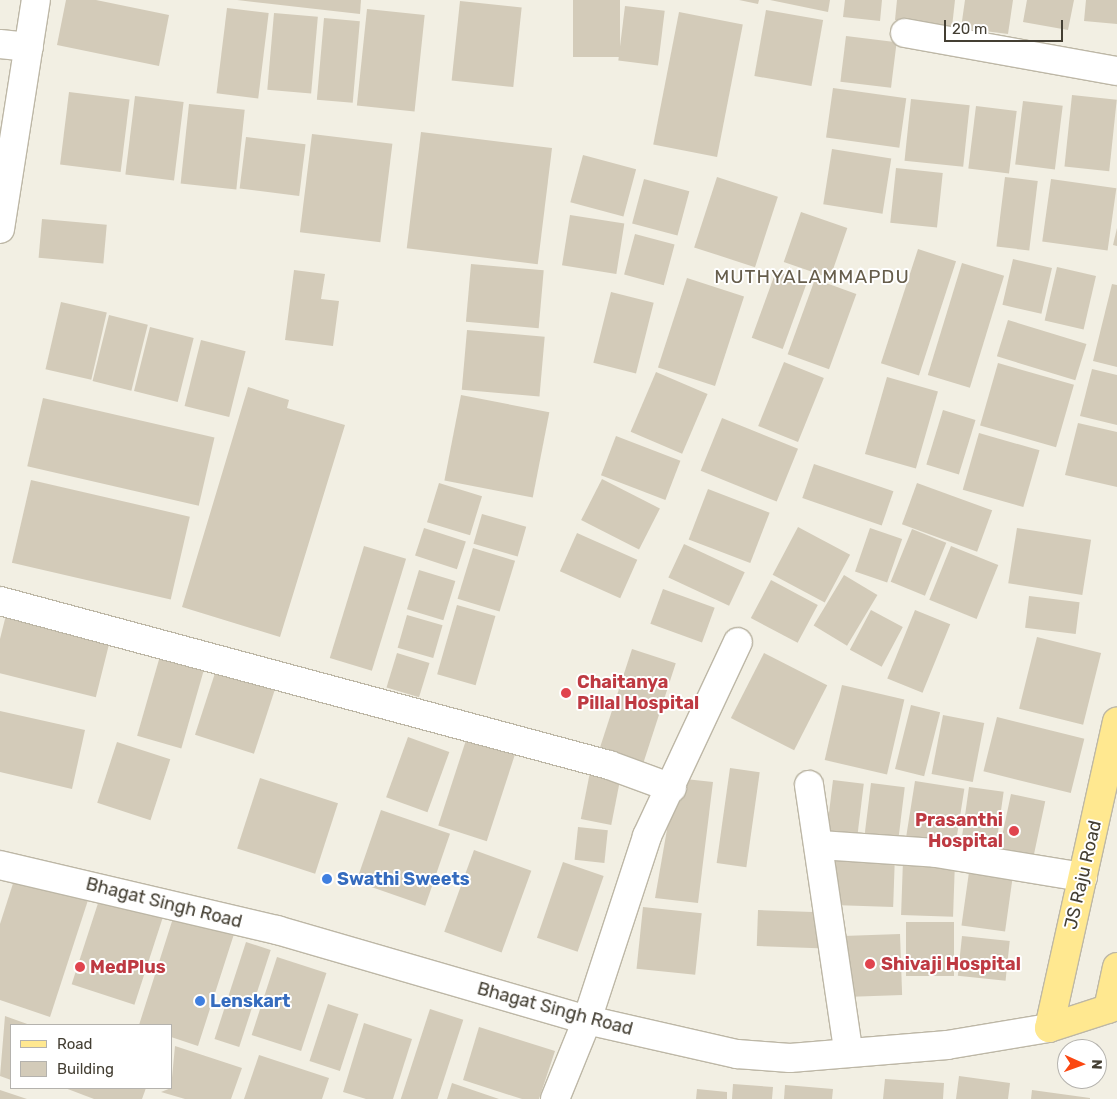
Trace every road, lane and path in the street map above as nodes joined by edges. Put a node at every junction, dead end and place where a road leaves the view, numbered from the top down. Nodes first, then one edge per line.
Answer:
1 (36, 0) edge
2 (905, 33) dead end
3 (0, 44) edge
4 (29, 46) junction
5 (1117, 71) edge
6 (0, 229) edge
7 (0, 601) edge
8 (738, 642) dead end
9 (1117, 722) edge
10 (809, 785) dead end
11 (672, 788) junction
12 (820, 845) junction
13 (0, 865) edge
14 (1083, 877) junction
15 (1117, 967) edge
16 (1114, 1012) edge
17 (587, 1020) junction
18 (1048, 1028) junction
19 (848, 1050) junction
20 (555, 1099) edge

1 - 4 street
2 - 5 street
3 - 4 street
4 - 6 street
7 - 11 street
8 - 11 street
9 - 14 main road, JS Raju Road
10 - 12 street
11 - 17 street
12 - 14 street
12 - 19 street
13 - 17 street, Bhagat Singh Road
14 - 18 main road, JS Raju Road
15 - 16 main road
16 - 18 main road, Bhagat Singh Road
17 - 19 street, Bhagat Singh Road
17 - 20 street
18 - 19 street, Bhagat Singh Road

